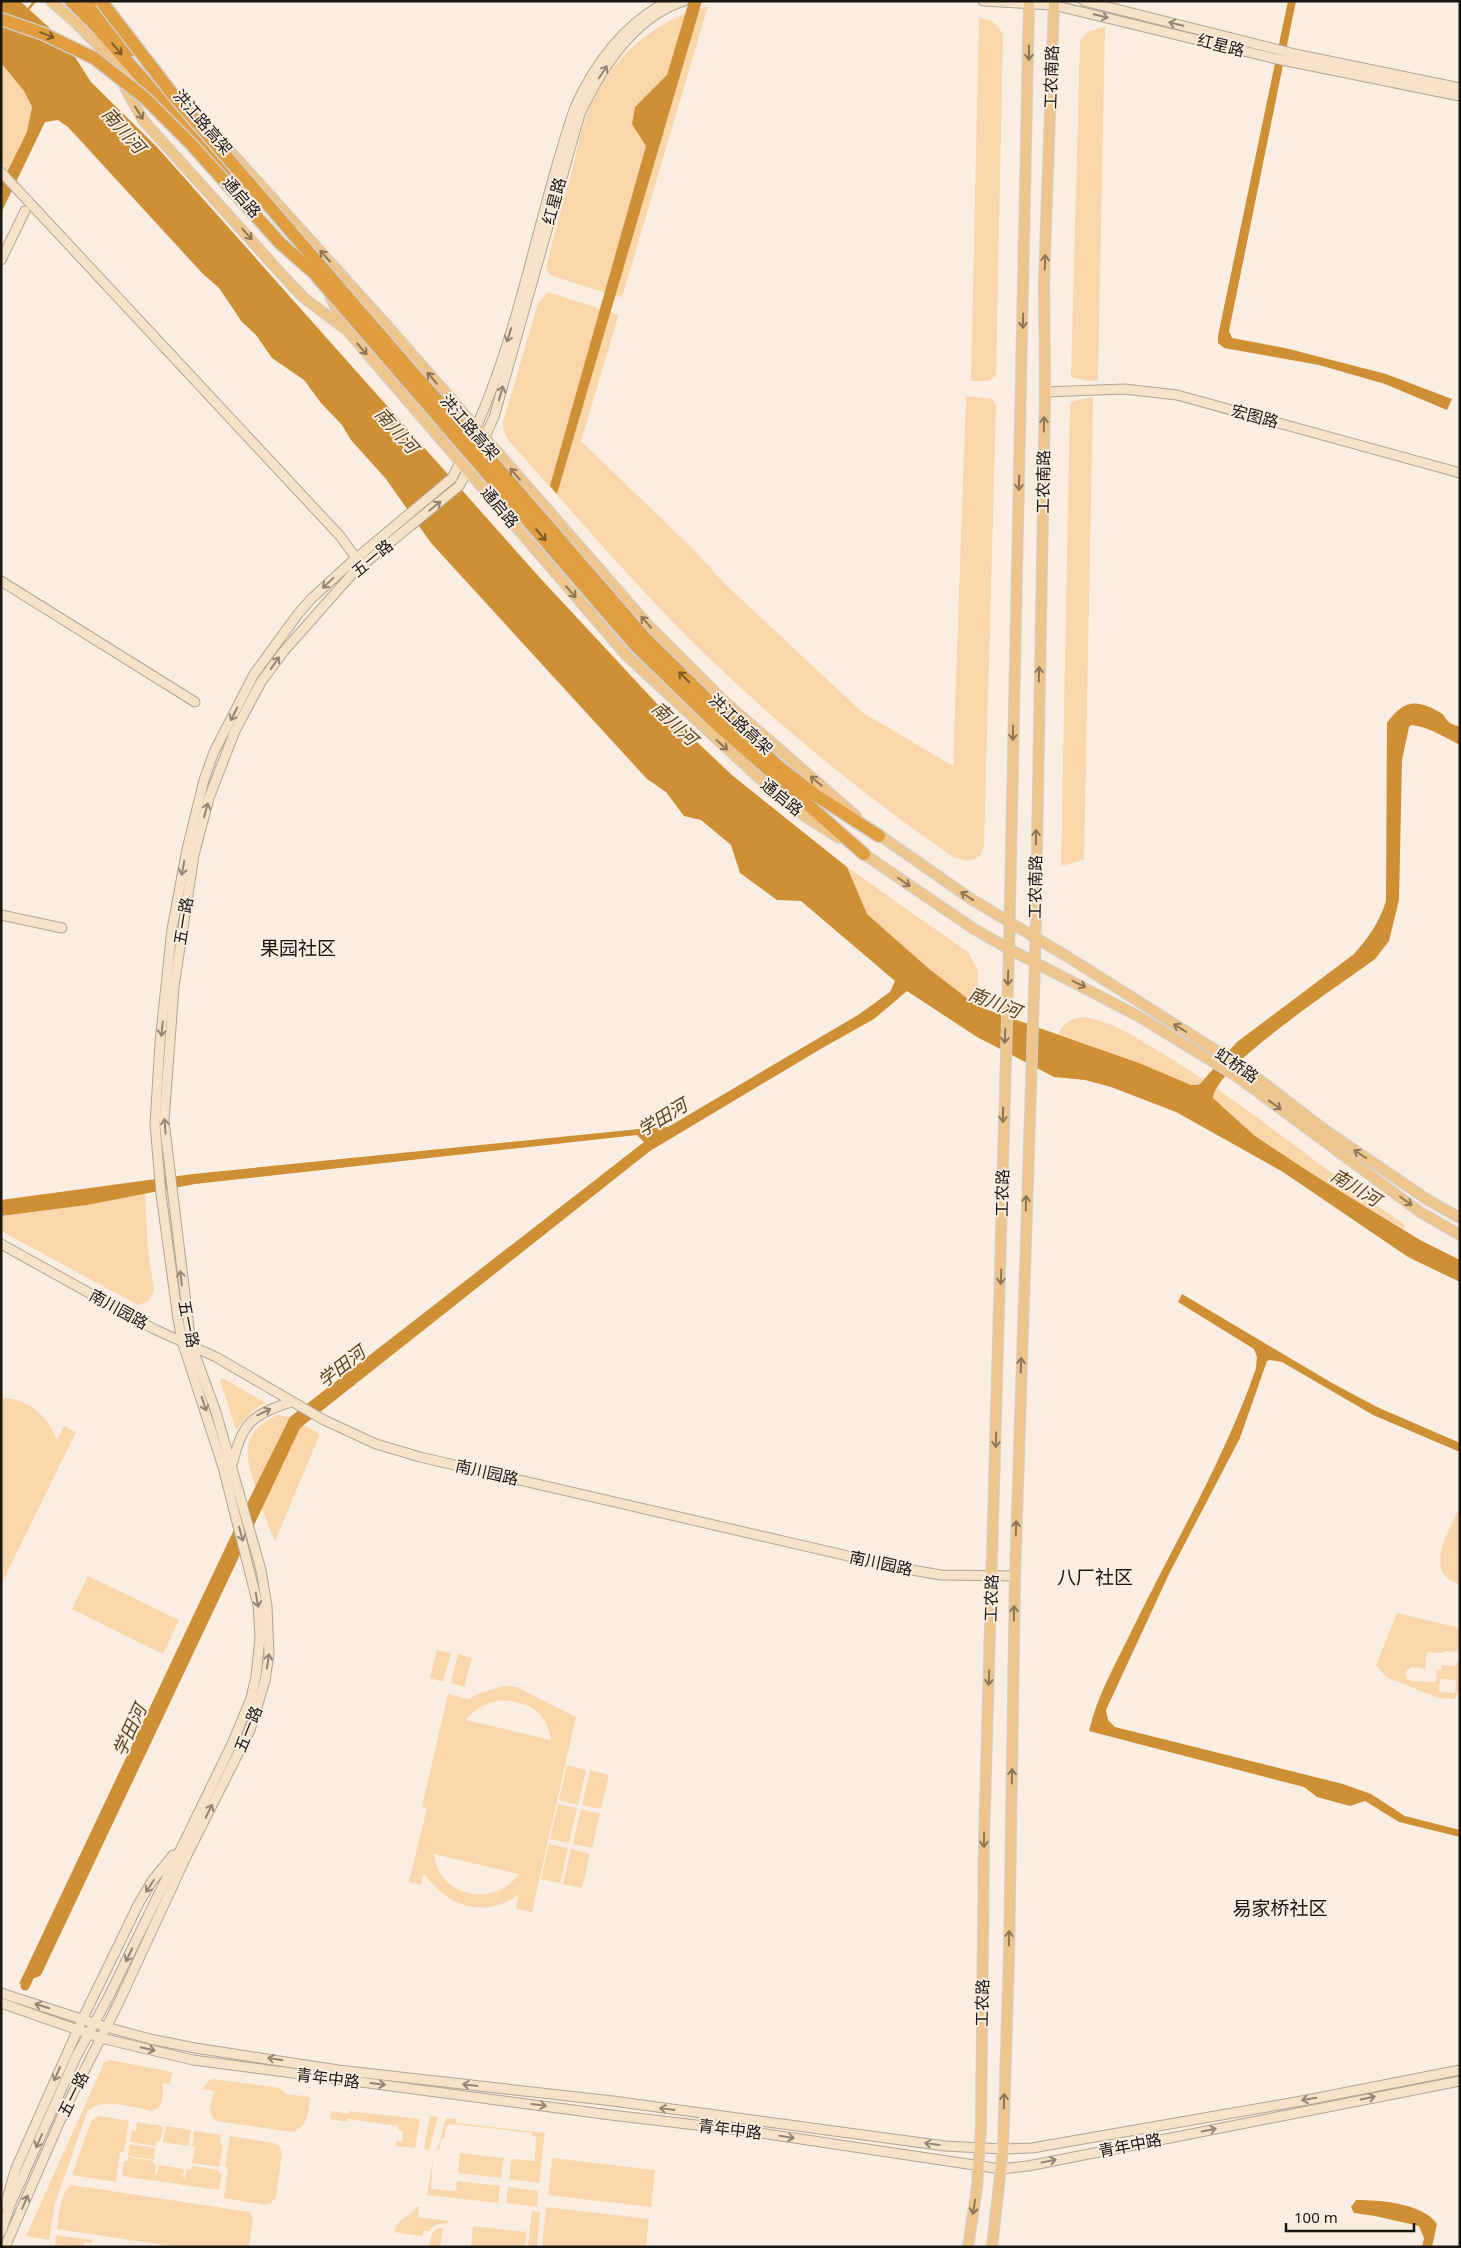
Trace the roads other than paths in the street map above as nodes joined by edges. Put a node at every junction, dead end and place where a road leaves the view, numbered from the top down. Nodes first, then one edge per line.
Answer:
1 (51, 1) edge
2 (71, 1) edge
3 (87, 1) edge
4 (93, 1) edge
5 (101, 1) edge
6 (668, 1) edge
7 (983, 1) edge
8 (1084, 1) edge
9 (682, 2) edge
10 (1029, 3) edge
11 (1053, 3) edge
12 (1, 19) edge
13 (94, 42) junction
14 (1273, 53) junction
15 (1294, 58) junction
16 (1460, 88) edge
17 (174, 96) junction
18 (1460, 96) edge
19 (1, 172) edge
20 (25, 211) dead end
21 (1, 260) edge
22 (314, 273) junction
23 (346, 329) junction
24 (1045, 392) junction
25 (476, 428) junction
26 (484, 438) junction
27 (460, 462) junction
28 (469, 471) junction
29 (1460, 473) edge
30 (356, 558) junction
31 (362, 566) junction
32 (1, 581) edge
33 (195, 702) dead end
34 (715, 715) junction
35 (879, 836) junction
36 (864, 854) junction
37 (1, 915) edge
38 (1008, 922) junction
39 (62, 928) dead end
40 (1034, 938) junction
41 (1009, 949) junction
42 (1035, 963) junction
43 (1460, 1218) edge
44 (1460, 1235) edge
45 (1, 1244) edge
46 (186, 1343) junction
47 (296, 1404) junction
48 (232, 1465) junction
49 (992, 1576) junction
50 (1015, 1576) junction
51 (180, 1848) junction
52 (1, 1993) edge
53 (1, 2003) edge
54 (82, 2020) junction
55 (95, 2024) junction
56 (106, 2028) junction
57 (78, 2030) junction
58 (89, 2034) junction
59 (101, 2038) junction
60 (1460, 2070) edge
61 (1460, 2081) edge
62 (980, 2148) junction
63 (1003, 2149) junction
64 (979, 2166) junction
65 (1001, 2169) junction
66 (1, 2222) edge
67 (1, 2232) edge
68 (5, 2247) edge
69 (968, 2247) edge
70 (992, 2247) edge

1 - 13 main road, 通启路
2 -> 22 highway, 洪江路高架, bridge
3 - 17 highway, 洪江路高架, bridge
25 -> 4 main road, 通启路
5 - 17 highway, bridge
6 -> 25 main road, 红星路
7 - 10 main road, 红星路
14 -> 8 main road, 红星路
26 -> 9 main road, 红星路
10 - 11 main road, 红星路
10 -> 38 main road, 工农南路
11 -> 14 main road, 红星路
24 -> 11 main road, 工农南路
12 -> 22 highway, bridge
13 - 23 main road, 通启路
13 -> 23 main road
14 - 15 main road, 红星路
15 - 16 main road, 红星路
15 - 18 main road, 红星路
34 -> 17 highway, 洪江路高架, bridge
19 - 30 main road
20 - 21 main road
22 -> 34 highway, 洪江路高架, bridge
23 -> 27 main road, 通启路
24 - 29 main road, 宏图路
40 -> 24 main road, 工农南路
25 - 26 main road, 通启路
25 - 27 main road, 五一路
26 - 28 main road, 五一路
35 -> 26 main road, 通启路
27 - 28 main road, 通启路
27 - 30 main road, 五一路
31 -> 28 main road, 五一路
28 -> 36 main road, 通启路
30 - 31 main road
30 -> 46 main road, 五一路
46 -> 31 main road, 五一路
32 - 33 main road
34 - 35 highway, 洪江路高架
34 - 36 highway, 洪江路高架
38 -> 35 main road, 通启路
36 -> 41 main road, 通启路
37 - 39 main road
38 - 40 main road, 虹桥路
38 - 41 main road, 工农南路
40 - 42 main road, 工农南路
43 -> 40 main road, 虹桥路
41 - 42 main road, 虹桥路
41 -> 49 main road, 工农路
42 -> 44 main road, 虹桥路
50 -> 42 main road, 工农路
45 - 46 main road, 南川园路
46 - 47 main road, 南川园路
46 - 48 main road, 五一路
46 -> 51 main road, 五一路
48 -> 47 main road
47 - 49 main road, 南川园路
56 -> 48 main road, 五一路
49 - 50 main road, 南川园路
49 -> 62 main road, 工农路
63 -> 50 main road, 工农路
51 -> 54 main road
51 -> 55 main road, 五一路
54 -> 52 main road, 青年中路
53 - 57 main road, 青年中路
54 - 55 main road, 青年中路
54 - 57 main road
55 - 56 main road, 青年中路
55 - 58 main road, 五一路
56 - 59 main road, 五一路
62 -> 56 main road, 青年中路
57 - 58 main road, 青年中路
57 -> 66 main road
58 - 59 main road, 青年中路
58 -> 67 main road, 五一路
59 -> 64 main road, 青年中路
68 -> 59 main road, 五一路
60 -> 63 main road, 青年中路
65 -> 61 main road, 青年中路
62 - 63 main road, 青年中路
62 - 64 main road, 工农路
63 - 65 main road, 工农路
64 - 65 main road, 青年中路
64 -> 69 main road, 工农路
65 - 70 main road, 工农路

